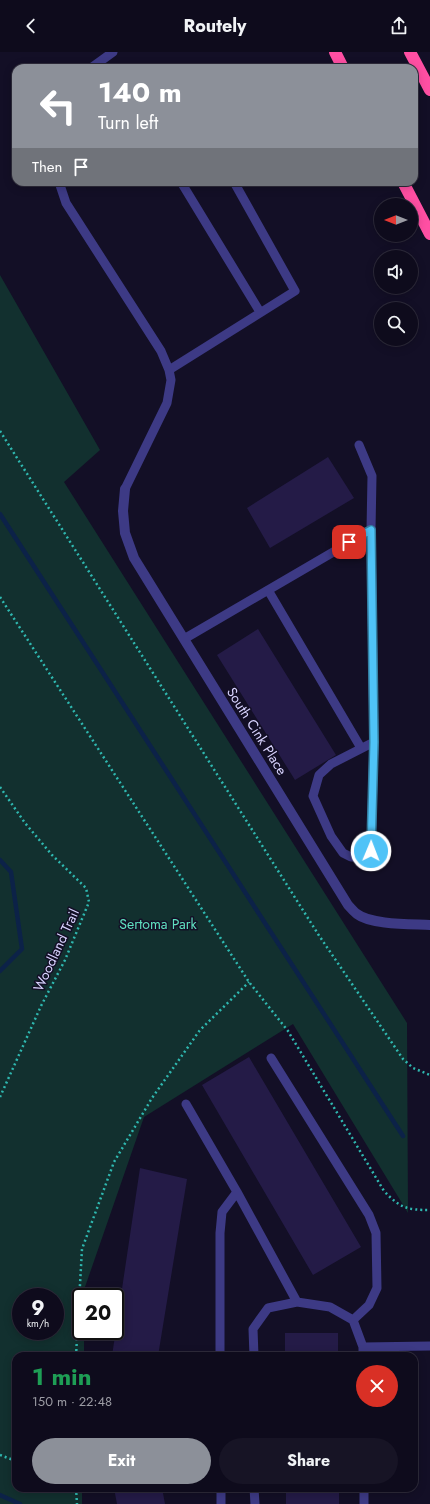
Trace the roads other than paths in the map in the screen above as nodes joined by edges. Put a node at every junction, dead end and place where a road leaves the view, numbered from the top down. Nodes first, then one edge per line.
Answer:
1 (113, 52) edge
2 (335, 52) edge
3 (410, 52) edge
4 (96, 64) edge
5 (341, 64) edge
6 (416, 64) edge
7 (418, 67) edge
8 (430, 90) edge
9 (60, 186) edge
10 (183, 186) edge
11 (236, 186) edge
12 (405, 186) edge
13 (430, 234) edge
14 (260, 312) junction
15 (169, 370) junction
16 (359, 445) dead end
17 (125, 489) joint
18 (371, 530) junction
19 (268, 590) junction
20 (184, 639) junction
21 (374, 742) junction
22 (361, 748) junction
23 (430, 925) edge
24 (271, 1058) dead end
25 (186, 1104) dead end
26 (237, 1192) junction
27 (297, 1302) junction
28 (353, 1320) junction
29 (430, 1346) edge
30 (220, 1352) edge
31 (254, 1352) edge
32 (363, 1352) edge
33 (221, 1492) edge
34 (254, 1492) edge
35 (364, 1492) edge
36 (221, 1504) edge
37 (254, 1504) edge
38 (364, 1504) edge

1 - 4 lane
2 - 5 highway
3 - 6 highway
7 - 8 highway
9 - 15 lane
10 - 14 lane
11 - 14 lane
12 - 13 highway
14 - 15 lane
15 - 17 lane
16 - 18 lane
17 - 20 street, South Cink Place
18 - 19 lane
18 - 21 lane
19 - 20 lane
19 - 22 lane
20 - 23 street, South Cink Place
21 - 22 lane
21 - 22 lane
24 - 28 lane
25 - 26 lane
26 - 27 lane
26 - 30 lane
27 - 28 lane
27 - 31 lane
28 - 32 lane
29 - 32 lane
33 - 36 lane
34 - 37 lane
35 - 38 lane

